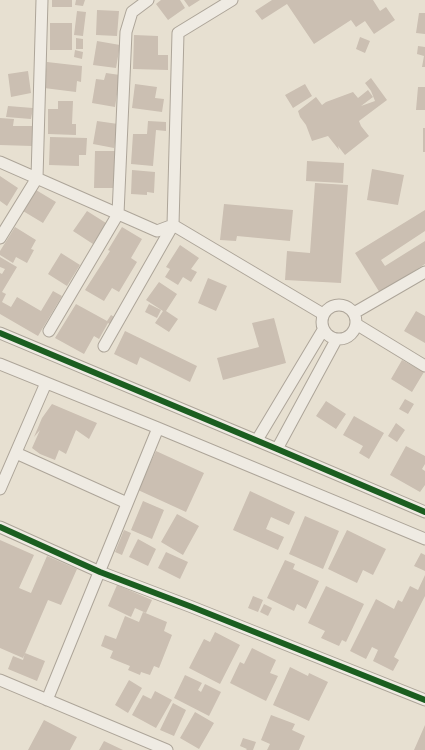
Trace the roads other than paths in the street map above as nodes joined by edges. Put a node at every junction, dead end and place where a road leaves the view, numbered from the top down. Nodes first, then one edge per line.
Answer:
1 (42, 0) edge
2 (148, 0) edge
3 (232, 0) edge
4 (0, 162) edge
5 (37, 178) junction
6 (118, 214) junction
7 (173, 225) junction
8 (0, 238) edge
9 (425, 272) edge
10 (354, 313) junction
11 (323, 314) junction
12 (356, 324) junction
13 (323, 330) junction
14 (49, 331) dead end
15 (0, 333) edge
16 (336, 340) junction
17 (104, 346) dead end
18 (0, 364) edge
19 (425, 366) edge
20 (46, 383) junction
21 (158, 428) junction
22 (257, 440) junction
23 (277, 449) junction
24 (16, 453) junction
25 (0, 489) edge
26 (127, 503) junction
27 (425, 512) edge
28 (0, 527) edge
29 (425, 539) edge
30 (100, 572) junction
31 (0, 680) edge
32 (46, 700) junction
33 (425, 700) edge
34 (168, 750) edge

1 - 5 street
2 - 6 street
3 - 7 street
4 - 5 street
5 - 6 street
5 - 8 street
6 - 7 street
6 - 14 street
7 - 11 street
7 - 17 street
9 - 10 street
10 - 11 street
10 - 12 street
11 - 13 street
12 - 16 street
12 - 19 street
13 - 16 street
13 - 22 street
15 - 22 street
16 - 23 street
18 - 20 street
20 - 21 street
20 - 24 street
21 - 26 street
21 - 29 street
22 - 23 street
23 - 27 street
24 - 25 street
24 - 26 street
26 - 30 street
28 - 30 street
30 - 32 street
30 - 33 street
31 - 32 street
32 - 34 street

